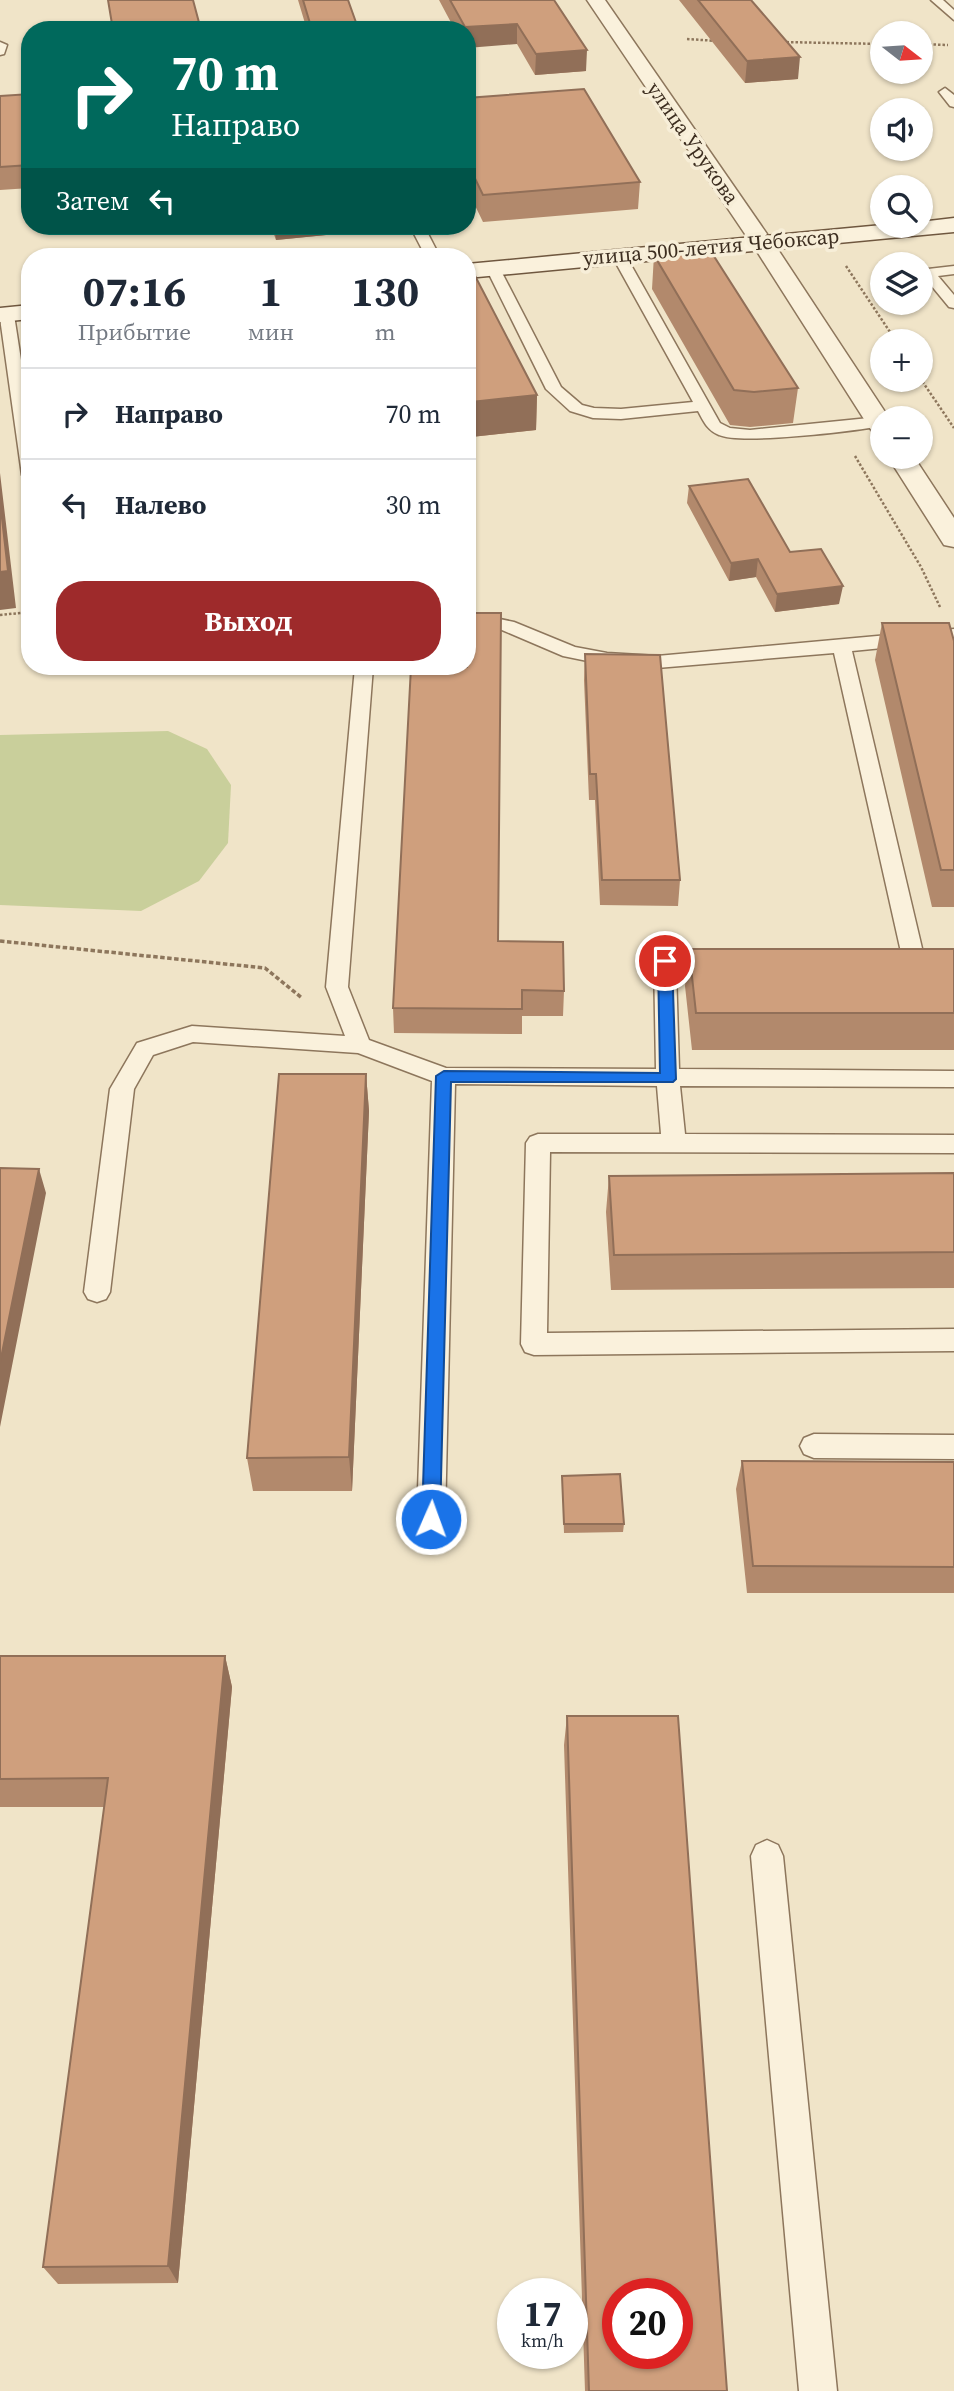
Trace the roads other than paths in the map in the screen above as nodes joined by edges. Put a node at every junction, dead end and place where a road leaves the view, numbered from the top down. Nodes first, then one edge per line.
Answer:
1 (596, 0) edge
2 (937, 0) edge
3 (954, 17) edge
4 (954, 216) edge
5 (933, 218) edge
6 (870, 224) edge
7 (954, 225) edge
8 (759, 238) junction
9 (619, 256) junction
10 (483, 263) edge
11 (954, 270) edge
12 (954, 304) edge
13 (8, 310) edge
14 (703, 406) junction
15 (21, 408) edge
16 (870, 410) edge
17 (870, 426) edge
18 (909, 469) edge
19 (954, 539) edge
20 (476, 619) edge
21 (954, 635) edge
22 (842, 647) junction
23 (363, 675) edge
24 (734, 961) edge
25 (886, 961) edge
26 (914, 961) junction
27 (941, 961) edge
28 (360, 1045) junction
29 (444, 1076) junction
30 (668, 1079) junction
31 (954, 1079) edge
32 (674, 1143) junction
33 (954, 1144) edge
34 (97, 1292) dead end
35 (954, 1340) edge
36 (814, 1446) dead end
37 (954, 1447) edge
38 (431, 1519) dead end
39 (767, 1856) dead end
40 (818, 2391) edge

1 - 8 street, улица Урукова
2 - 3 lane
4 - 5 street
6 - 8 street, улица 500-летия Чебоксар
7 - 8 street, улица 500-летия Чебоксар
8 - 9 street, улица 500-летия Чебоксар
8 - 10 street, улица 500-летия Чебоксар
8 - 16 street, улица Урукова
9 - 10 street, улица 500-летия Чебоксар
9 - 14 lane
10 - 14 lane
11 - 12 lane
13 - 15 lane
14 - 17 lane
18 - 19 street
20 - 22 lane
21 - 22 lane
22 - 26 lane
23 - 28 lane
24 - 30 lane
25 - 26 lane
26 - 27 lane
28 - 29 lane
28 - 34 lane
29 - 30 lane
29 - 38 lane
30 - 31 lane
30 - 32 lane
32 - 33 lane
32 - 35 lane
36 - 37 lane
39 - 40 lane

